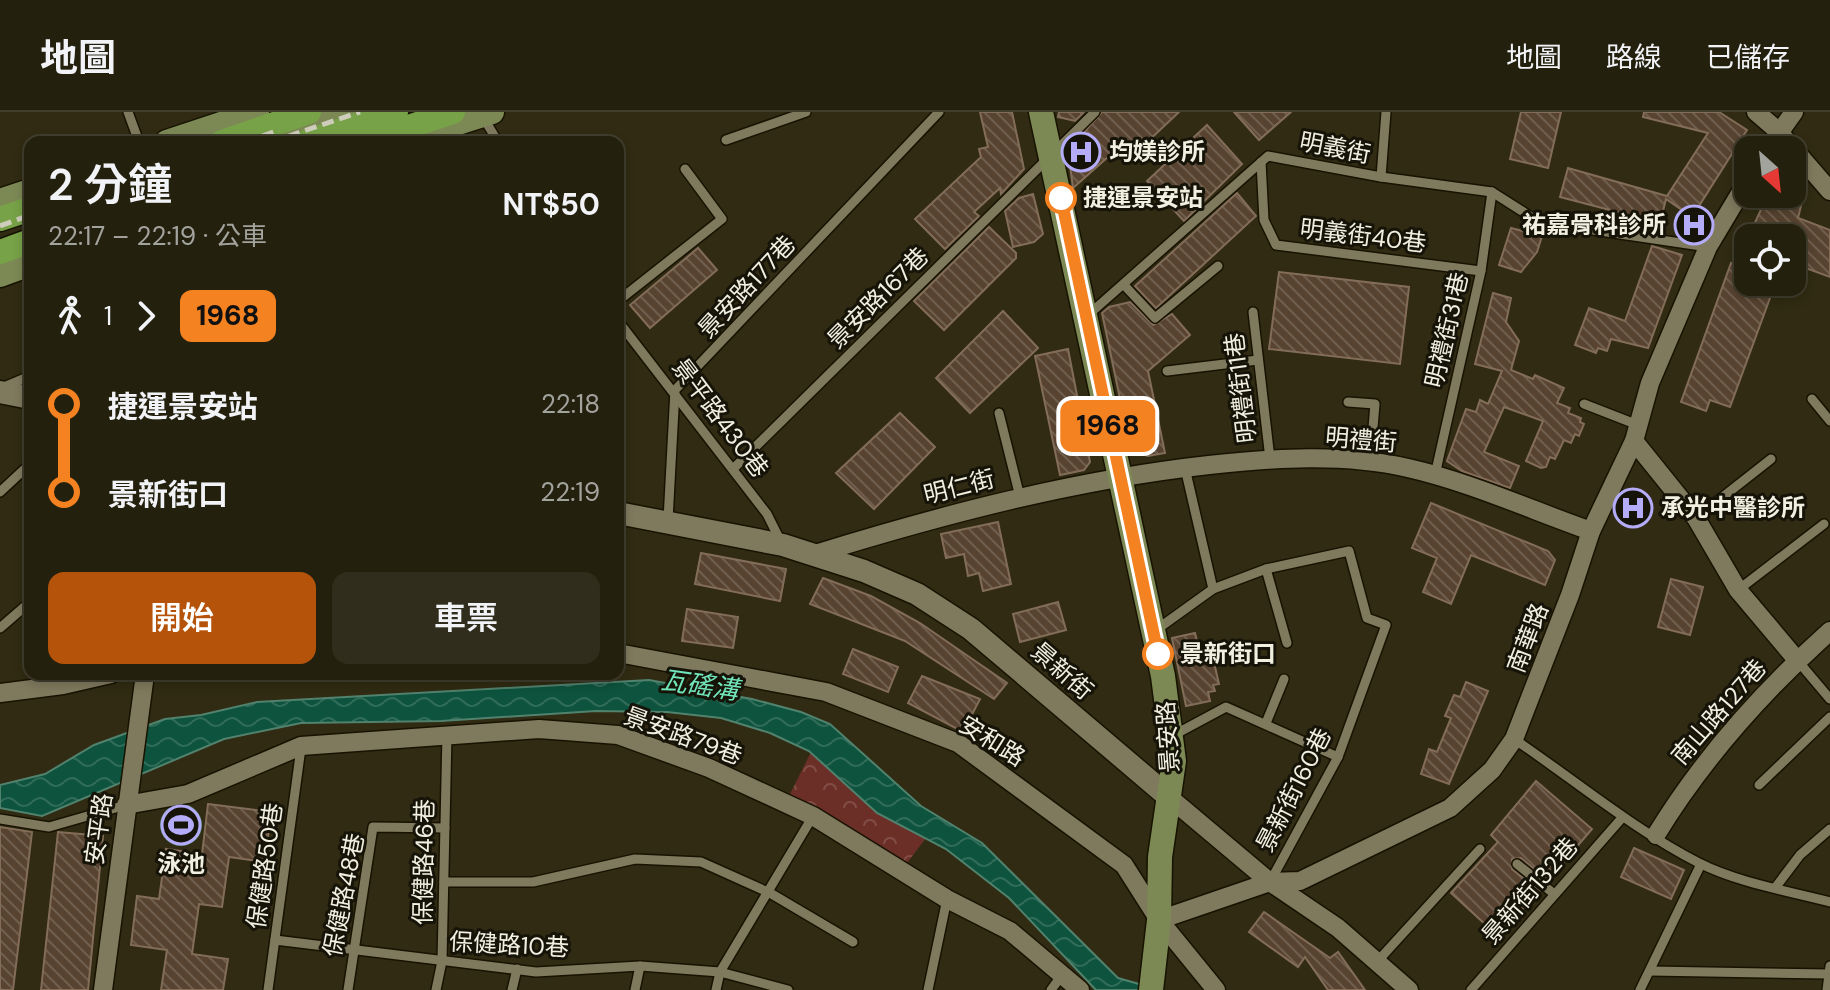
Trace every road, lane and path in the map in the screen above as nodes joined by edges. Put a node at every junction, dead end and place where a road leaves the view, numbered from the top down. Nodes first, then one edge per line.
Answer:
1 (128, 112) edge
2 (257, 112) edge
3 (309, 112) edge
4 (352, 112) edge
5 (396, 112) edge
6 (453, 112) edge
7 (806, 112) edge
8 (939, 112) edge
9 (1041, 112) edge
10 (1095, 112) edge
11 (1386, 112) edge
12 (1756, 112) edge
13 (1794, 112) edge
14 (487, 114) edge
15 (1778, 131) junction
16 (137, 136) edge
17 (185, 136) edge
18 (239, 136) edge
19 (280, 136) edge
20 (324, 136) edge
21 (382, 136) edge
22 (418, 136) edge
23 (496, 136) edge
24 (1775, 136) edge
25 (726, 140) dead end
26 (1051, 154) junction
27 (1261, 162) junction
28 (685, 169) dead end
29 (1381, 177) junction
30 (1830, 191) edge
31 (1492, 192) junction
32 (24, 193) edge
33 (0, 201) edge
34 (1734, 203) edge
35 (24, 211) edge
36 (0, 219) edge
37 (24, 243) edge
38 (1708, 247) junction
39 (0, 252) edge
40 (24, 266) edge
41 (1218, 266) dead end
42 (1481, 271) junction
43 (0, 275) edge
44 (1124, 285) junction
45 (624, 296) edge
46 (1253, 312) dead end
47 (1087, 316) junction
48 (624, 328) edge
49 (1258, 360) junction
50 (1167, 371) dead end
51 (24, 379) edge
52 (0, 390) edge
53 (675, 390) junction
54 (24, 396) edge
55 (1812, 399) dead end
56 (1348, 402) dead end
57 (1584, 404) dead end
58 (999, 413) dead end
59 (1830, 421) edge
60 (1636, 433) junction
61 (1270, 459) junction
62 (1771, 459) dead end
63 (1370, 463) junction
64 (1185, 468) junction
65 (733, 469) junction
66 (24, 470) edge
67 (1435, 475) junction
68 (1118, 477) junction
69 (0, 492) edge
70 (1020, 497) junction
71 (624, 514) edge
72 (1696, 518) junction
73 (667, 523) junction
74 (1824, 524) dead end
75 (1591, 531) junction
76 (783, 545) junction
77 (815, 554) junction
78 (1266, 569) junction
79 (1213, 589) junction
80 (1738, 590) junction
81 (24, 607) edge
82 (0, 628) edge
83 (1830, 631) edge
84 (1153, 632) junction
85 (1287, 643) dead end
86 (624, 654) edge
87 (1797, 660) junction
88 (1284, 679) dead end
89 (85, 680) edge
90 (144, 681) edge
91 (0, 693) edge
92 (1830, 699) edge
93 (1830, 717) edge
94 (1266, 723) junction
95 (447, 734) junction
96 (1172, 736) junction
97 (1514, 739) junction
98 (301, 746) junction
99 (1338, 757) junction
100 (1759, 785) dead end
101 (127, 796) junction
102 (1170, 798) junction
103 (813, 816) junction
104 (0, 819) edge
105 (1621, 819) junction
106 (445, 828) junction
107 (1830, 829) edge
108 (1656, 835) junction
109 (1480, 849) dead end
110 (1517, 864) dead end
111 (1701, 864) junction
112 (444, 882) junction
113 (1270, 882) junction
114 (1775, 888) junction
115 (770, 893) junction
116 (1553, 893) junction
117 (947, 899) junction
118 (1830, 902) edge
119 (1159, 920) junction
120 (275, 940) junction
121 (853, 942) dead end
122 (353, 951) junction
123 (442, 961) junction
124 (1375, 964) junction
125 (640, 966) junction
126 (1830, 966) edge
127 (517, 969) junction
128 (1650, 971) junction
129 (720, 972) junction
130 (1829, 974) edge
131 (1153, 981) edge
132 (1057, 983) edge
133 (103, 990) edge
134 (268, 990) edge
135 (348, 990) edge
136 (436, 990) edge
137 (512, 990) edge
138 (635, 990) edge
139 (716, 990) edge
140 (788, 990) edge
141 (928, 990) edge
142 (1080, 990) edge
143 (1216, 990) edge
144 (1409, 990) edge
145 (1471, 990) edge
146 (1640, 990) edge
147 (1827, 990) edge

1 - 16 lane
2 - 17 main road
3 - 18 highway
4 - 19 main road
5 - 20 highway
6 - 21 highway
7 - 25 lane
8 - 53 lane, 景安路177巷
9 - 26 main road, 景安路
10 - 26 lane, 景安路167巷
11 - 29 lane
12 - 15 street
13 - 15 street
14 - 22 main road
14 - 23 lane
15 - 24 street
15 - 30 street
26 - 47 main road, 景安路
26 - 65 lane, 景安路167巷
27 - 29 lane, 明義街
27 - 42 lane, 明義街40巷
27 - 44 lane
28 - 45 lane
29 - 31 lane, 明義街
31 - 38 lane
31 - 42 lane, 明禮街31巷
32 - 33 main road
34 - 38 street, 南華路
35 - 36 highway
37 - 39 highway
38 - 60 street, 南華路
40 - 43 main road
41 - 44 lane
42 - 67 lane, 明禮街31巷
44 - 47 lane
46 - 49 lane, 明禮街11巷
47 - 68 main road, 景安路
48 - 53 lane, 景平路430巷
49 - 50 lane
49 - 61 lane, 明禮街11巷
51 - 52 lane
52 - 54 street
53 - 65 lane, 景平路430巷
53 - 73 lane
55 - 59 lane
56 - 63 lane
57 - 60 lane
58 - 70 lane
60 - 72 street
60 - 75 street, 南華路
61 - 63 street, 明禮街
61 - 64 street, 明禮街
62 - 72 lane
63 - 67 street, 明禮街
64 - 68 street, 明禮街
64 - 79 lane
65 - 76 lane, 景平路430巷
66 - 69 lane
67 - 75 street, 明禮街
68 - 70 street, 明仁街
68 - 84 main road, 景安路
70 - 77 street, 明仁街
71 - 73 street, 景新街
72 - 80 street
73 - 76 street, 景新街
74 - 80 lane
75 - 97 street, 南華路
76 - 77 street, 景新街
77 - 102 street, 景新街
78 - 79 lane
78 - 85 lane
78 - 99 lane, 景新街160巷
79 - 84 lane
80 - 87 street
81 - 82 lane
83 - 87 street, 南山路127巷
84 - 96 main road, 景安路
86 - 119 street, 安和路
87 - 92 lane
87 - 108 street, 南山路127巷
88 - 94 lane
89 - 91 street
90 - 101 street, 安平路
93 - 100 lane
94 - 96 lane
94 - 99 lane
95 - 98 street, 景安路79巷
95 - 103 street, 景安路79巷
95 - 106 lane, 保健路46巷
96 - 102 main road, 景安路
97 - 105 lane
97 - 113 street, 南華路
98 - 101 street, 景安路79巷
98 - 120 lane, 保健路50巷
99 - 113 lane, 景新街160巷
101 - 104 lane
101 - 133 street, 安平路
102 - 113 street, 景新街
102 - 119 main road, 景安路
103 - 115 lane
103 - 117 street, 景安路79巷
105 - 108 lane
105 - 116 lane, 景新街132巷
106 - 112 lane, 保健路46巷
106 - 122 lane, 保健路48巷
107 - 114 lane
108 - 111 lane
109 - 124 lane
110 - 116 lane
111 - 114 lane
111 - 128 lane
112 - 115 lane
112 - 123 lane, 保健路46巷
113 - 119 street, 南華路
113 - 124 street, 景新街
114 - 118 lane
115 - 121 lane
115 - 129 lane
116 - 145 lane, 景新街132巷
117 - 132 street, 景安路79巷
117 - 141 lane
119 - 131 main road, 景安路
119 - 143 street, 安和路
120 - 122 lane, 保健路10巷
120 - 134 lane, 保健路50巷
122 - 123 lane, 保健路10巷
122 - 135 lane, 保健路48巷
123 - 127 lane, 保健路10巷
123 - 136 lane, 保健路46巷
124 - 144 street, 景新街
125 - 127 lane, 保健路10巷
125 - 129 lane, 保健路10巷
125 - 138 lane
126 - 130 lane
127 - 137 lane
128 - 130 lane
128 - 146 lane
129 - 139 lane
129 - 140 lane, 保健路10巷
130 - 147 lane
132 - 142 street, 景安路79巷

